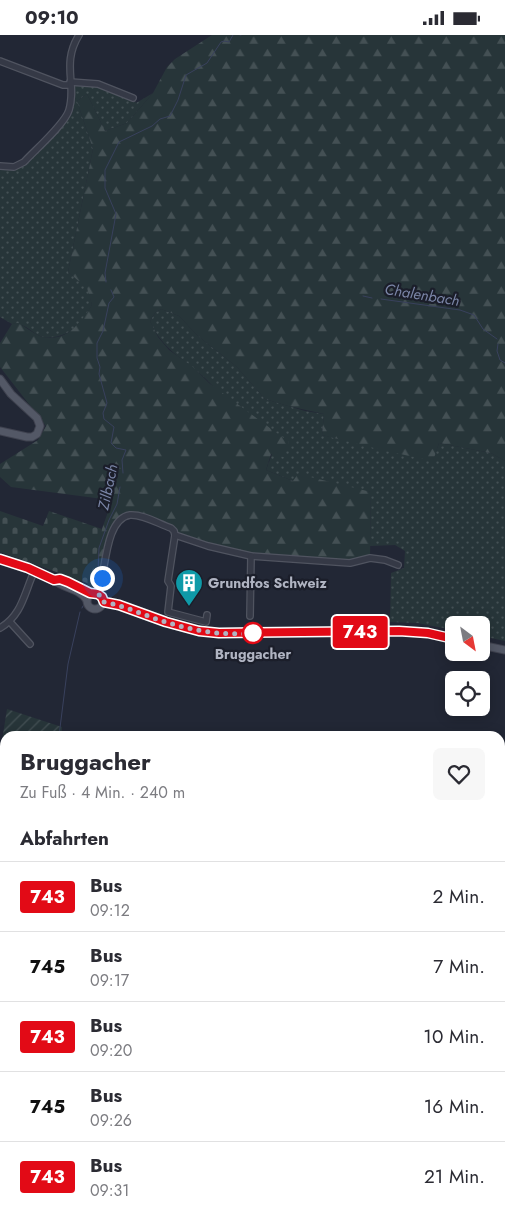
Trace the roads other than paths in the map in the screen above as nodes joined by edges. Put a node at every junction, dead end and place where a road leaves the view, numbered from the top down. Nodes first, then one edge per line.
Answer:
1 (79, 35) edge
2 (0, 61) edge
3 (70, 84) junction
4 (133, 98) dead end
5 (0, 166) edge
6 (0, 379) edge
7 (0, 431) edge
8 (175, 535) junction
9 (251, 557) junction
10 (0, 559) edge
11 (398, 565) dead end
12 (36, 574) junction
13 (54, 580) junction
14 (95, 594) junction
15 (87, 600) junction
16 (104, 602) junction
17 (206, 615) dead end
18 (250, 616) dead end
19 (10, 622) junction
20 (0, 628) edge
21 (445, 637) edge
22 (30, 644) dead end
23 (490, 646) edge
24 (505, 649) edge

1 - 3 street
2 - 3 street
3 - 4 street
3 - 5 street
6 - 7 main road
8 - 9 street
8 - 14 street
8 - 17 street
9 - 11 street
9 - 18 street
10 - 12 main road
12 - 13 main road
12 - 19 street
13 - 14 main road
13 - 15 main road
14 - 15 main road
14 - 16 main road
15 - 16 main road
16 - 21 main road
19 - 20 street
19 - 22 street
23 - 24 main road

